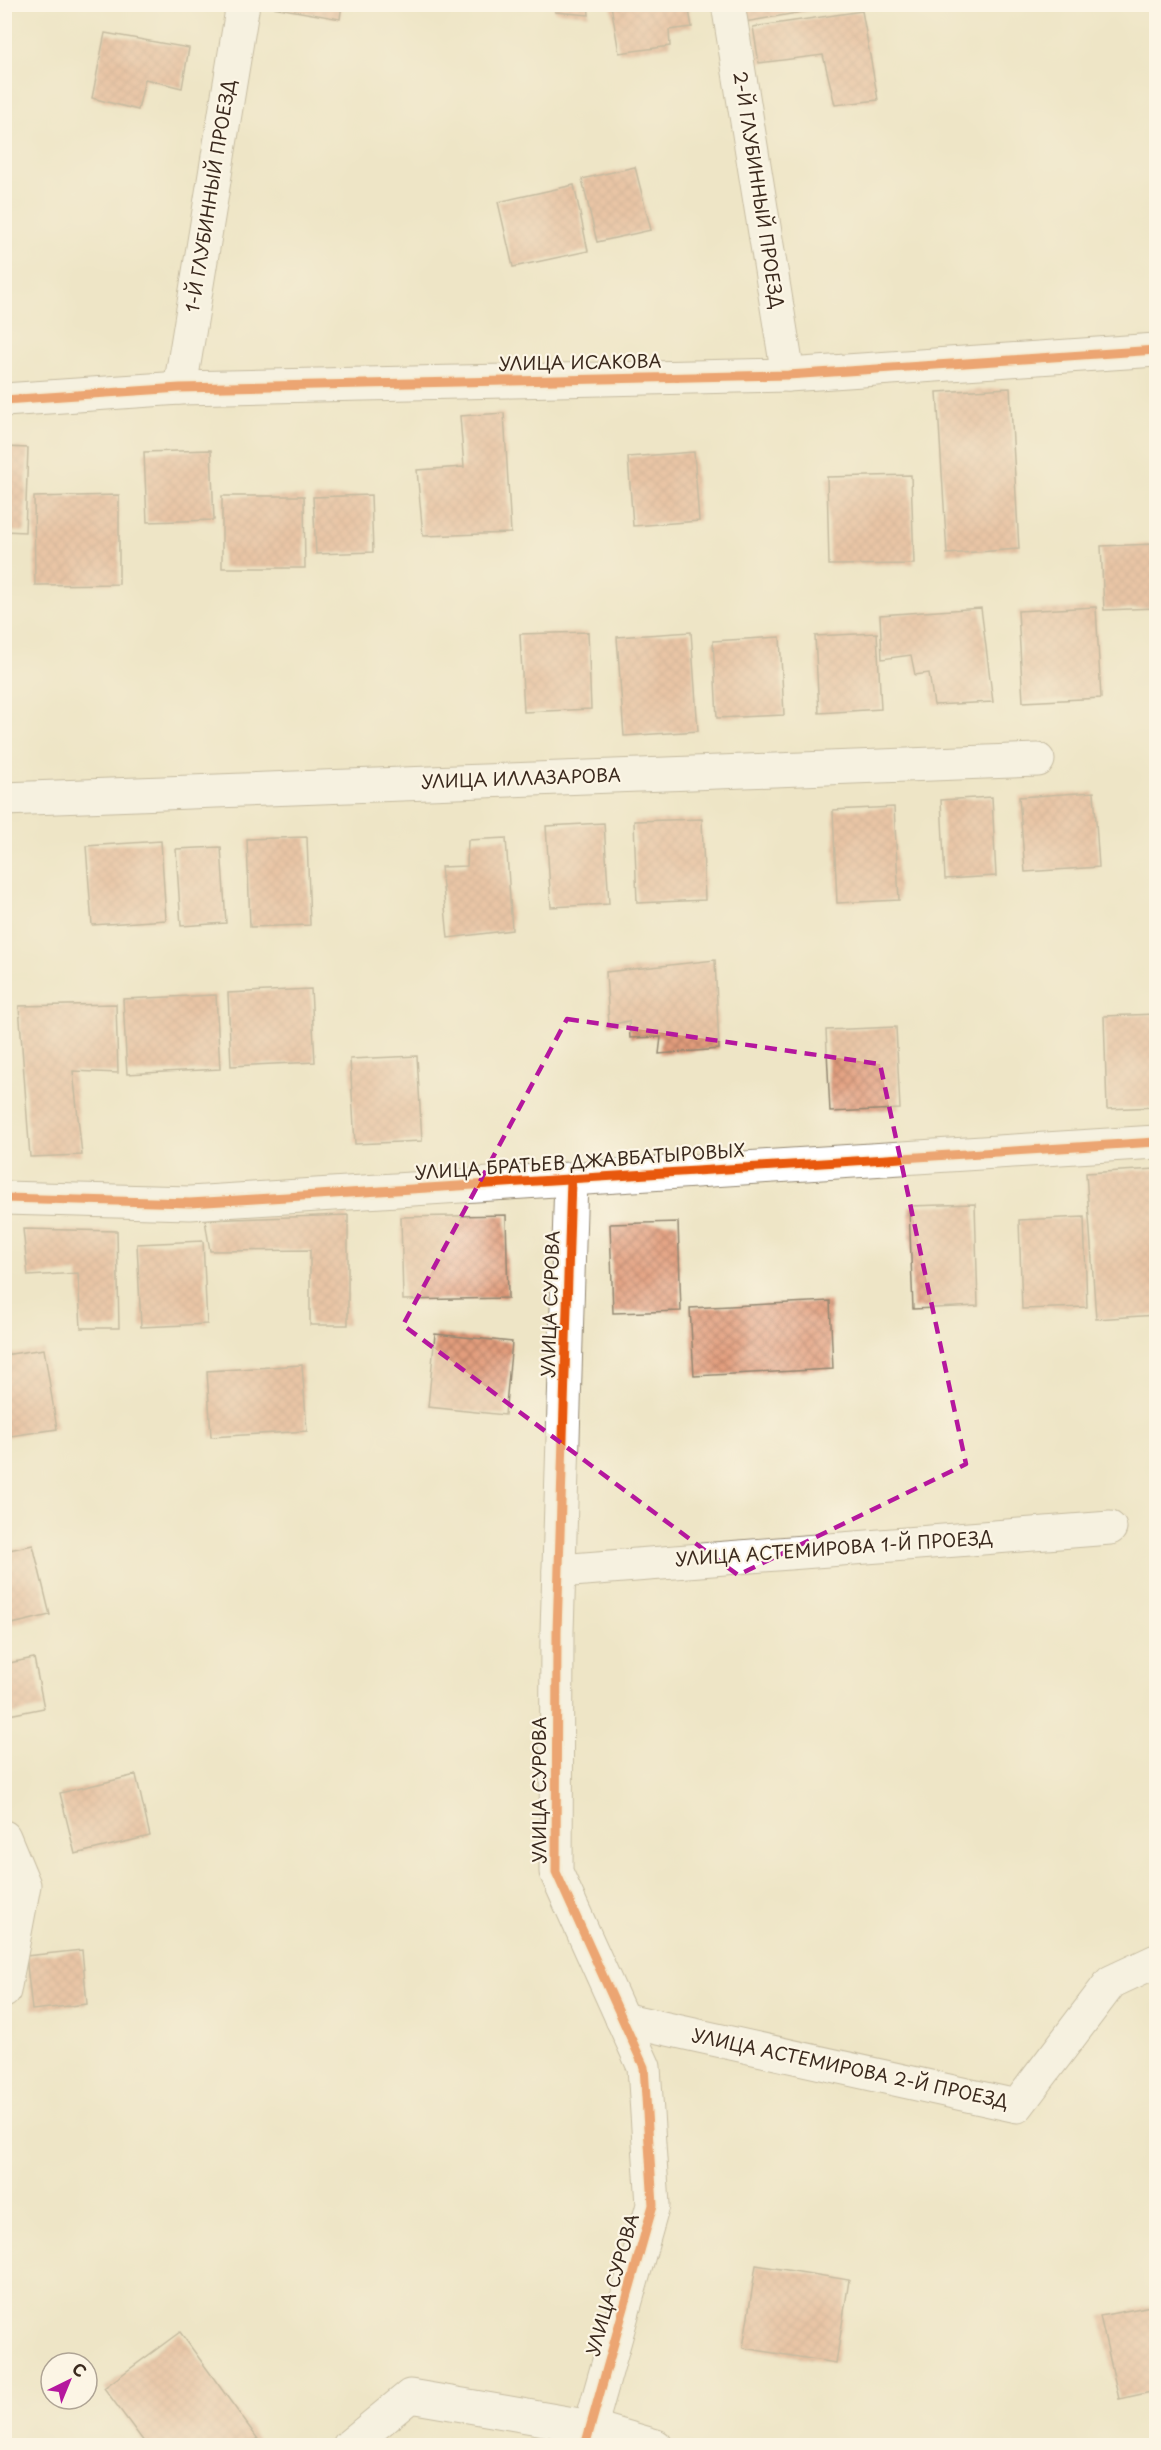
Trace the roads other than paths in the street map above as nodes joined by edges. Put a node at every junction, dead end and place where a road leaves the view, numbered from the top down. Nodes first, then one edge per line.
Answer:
1 (243, 4) edge
2 (728, 4) edge
3 (1156, 350) edge
4 (788, 375) junction
5 (180, 388) junction
6 (4, 400) edge
7 (1038, 760) dead end
8 (4, 798) edge
9 (1156, 1142) edge
10 (571, 1179) junction
11 (4, 1198) edge
12 (1110, 1528) dead end
13 (559, 1570) junction
14 (4, 1837) edge
15 (1156, 1961) edge
16 (4, 1991) edge
17 (622, 2019) junction
18 (588, 2436) edge
19 (349, 2445) edge
20 (656, 2445) edge

1 - 5 street, 1-Й ГЛУБИННЫЙ ПРОЕЗД
2 - 4 street, 2-Й ГЛУБИННЫЙ ПРОЕЗД
3 - 4 street, УЛИЦА ИСАКОВА
4 - 5 street, УЛИЦА ИСАКОВА
5 - 6 street, УЛИЦА ИСАКОВА
7 - 8 street, УЛИЦА ИЛЛАЗАРОВА
9 - 10 street, УЛИЦА БРАТЬЕВ ДЖАВБАТЫРОВЫХ
10 - 11 street, УЛИЦА БРАТЬЕВ ДЖАВБАТЫРОВЫХ
10 - 13 street, УЛИЦА СУРОВА
12 - 13 street, УЛИЦА АСТЕМИРОВА 1-Й ПРОЕЗД
13 - 17 street, УЛИЦА СУРОВА
14 - 16 street
15 - 17 street, УЛИЦА АСТЕМИРОВА 2-Й ПРОЕЗД
17 - 18 street, УЛИЦА СУРОВА
18 - 19 street
18 - 20 street

